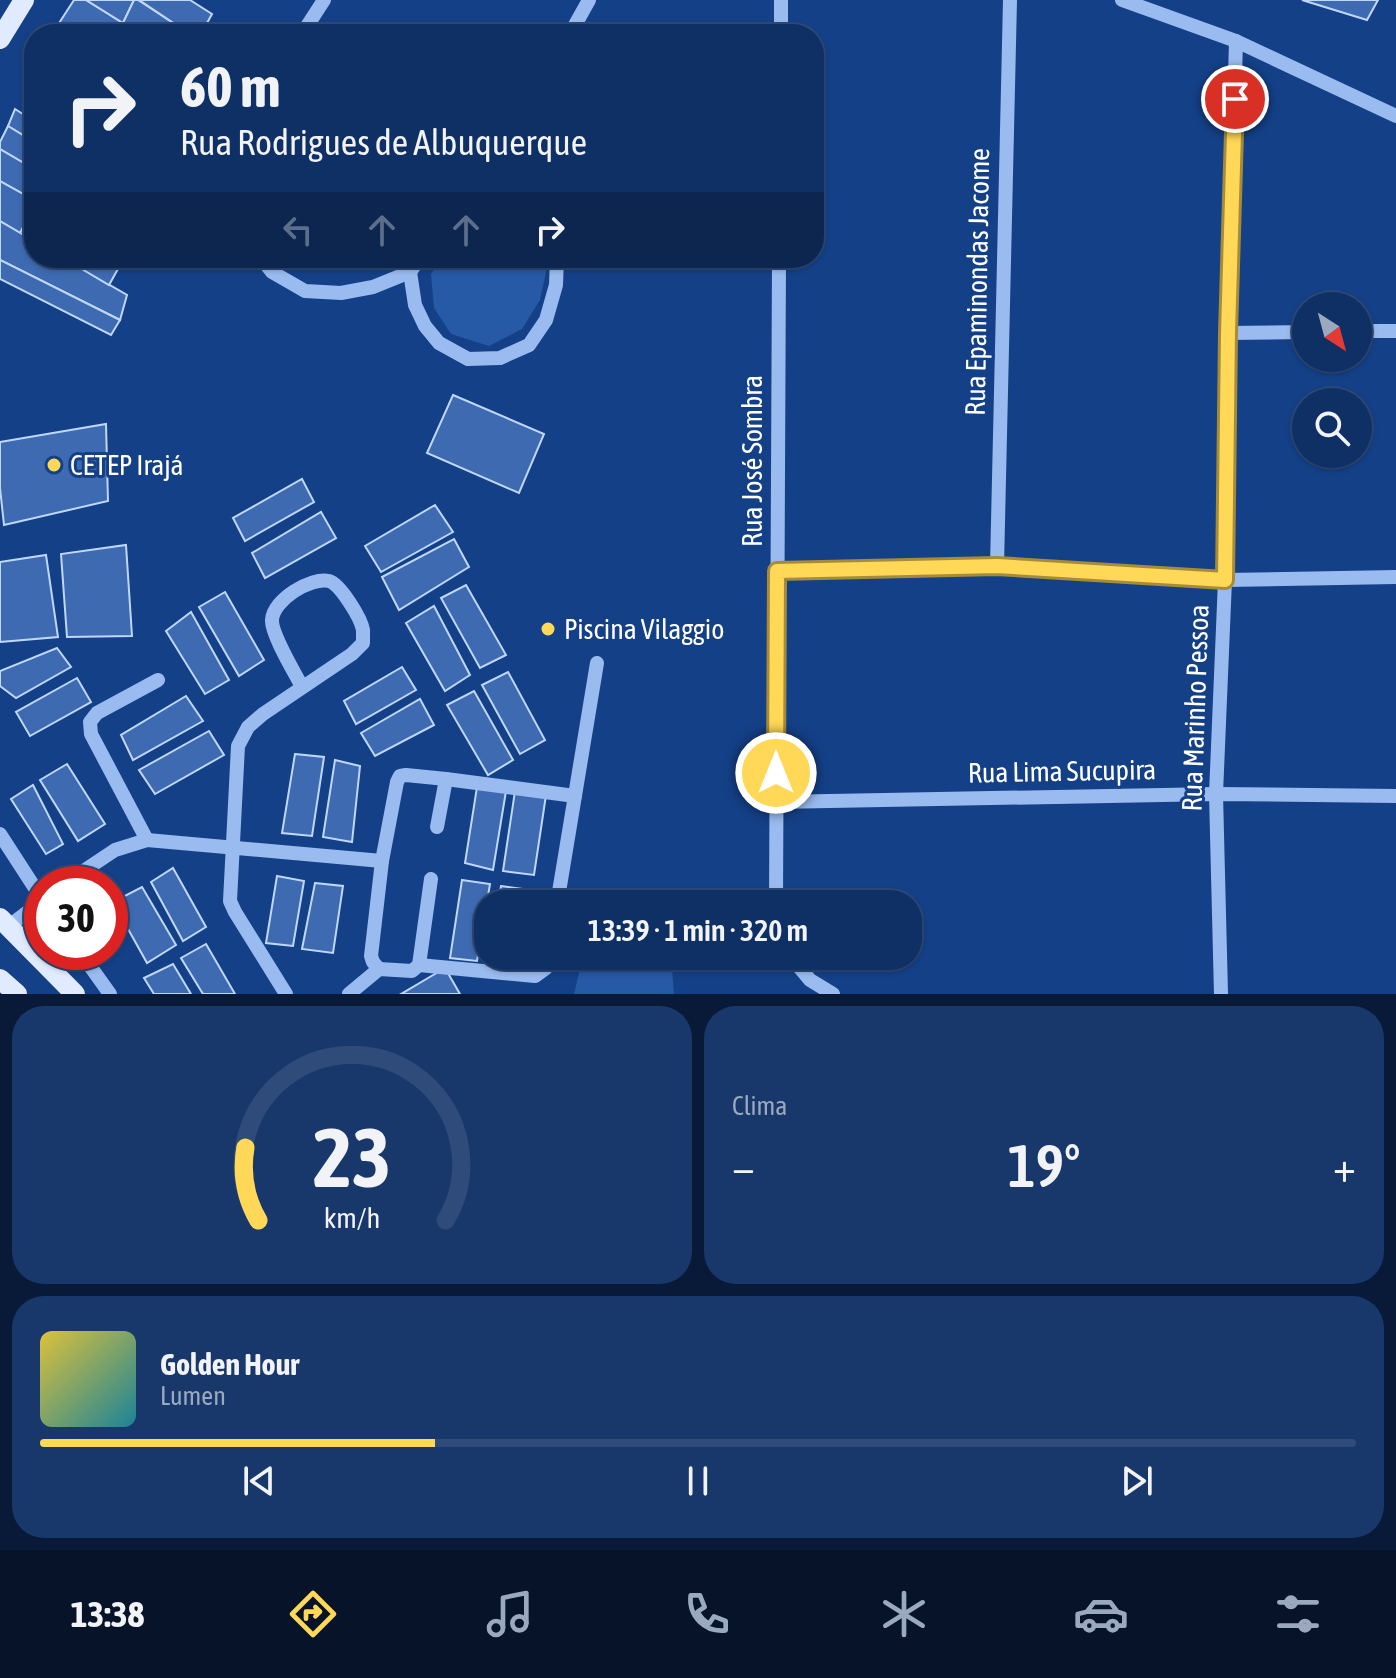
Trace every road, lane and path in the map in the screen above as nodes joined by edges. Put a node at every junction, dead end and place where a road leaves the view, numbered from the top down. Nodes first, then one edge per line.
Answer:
1 (24, 0) edge
2 (324, 0) edge
3 (589, 0) edge
4 (781, 0) edge
5 (1010, 0) edge
6 (1122, 0) edge
7 (308, 24) edge
8 (576, 24) edge
9 (781, 24) edge
10 (0, 39) edge
11 (1236, 41) junction
12 (1396, 116) edge
13 (269, 268) edge
14 (413, 268) edge
15 (557, 268) edge
16 (779, 268) edge
17 (410, 272) junction
18 (1372, 331) edge
19 (1396, 331) edge
20 (1292, 332) edge
21 (1228, 333) junction
22 (997, 566) junction
23 (777, 571) junction
24 (1396, 577) edge
25 (1225, 580) junction
26 (597, 663) dead end
27 (158, 680) dead end
28 (302, 687) junction
29 (446, 779) junction
30 (1216, 794) junction
31 (575, 796) junction
32 (1396, 796) edge
33 (776, 802) junction
34 (437, 827) dead end
35 (0, 834) edge
36 (147, 840) junction
37 (233, 847) junction
38 (382, 861) junction
39 (91, 866) edge
40 (24, 872) edge
41 (431, 879) dead end
42 (559, 890) edge
43 (776, 890) edge
44 (24, 910) edge
45 (4, 922) edge
46 (419, 965) junction
47 (379, 969) junction
48 (93, 970) edge
49 (543, 970) edge
50 (802, 970) edge
51 (0, 979) edge
52 (17, 994) edge
53 (75, 994) edge
54 (110, 994) edge
55 (286, 994) edge
56 (349, 994) edge
57 (833, 994) edge
58 (1221, 994) edge

1 - 10 main road
2 - 7 street
3 - 8 street
4 - 9 street
5 - 22 street, Rua Epaminondas Jacome
6 - 11 street
11 - 12 street
11 - 21 street, Rua Marinho Pessoa
13 - 17 street
14 - 17 street
15 - 17 street
16 - 23 street, Rua José Sombra
18 - 19 street
20 - 21 street
21 - 25 street, Rua Marinho Pessoa
22 - 23 street
22 - 25 street
23 - 33 street, Rua José Sombra
24 - 25 street
25 - 30 street, Rua Marinho Pessoa
26 - 31 street
27 - 36 street
28 - 28 street
28 - 37 street
29 - 31 street
29 - 34 street
29 - 38 street
30 - 32 street, Rua Lima Sucupira
30 - 33 street, Rua Lima Sucupira
30 - 58 street, Rua Marinho Pessoa
31 - 42 street
33 - 43 street, Rua José Sombra
35 - 40 street
36 - 37 street
36 - 39 street
37 - 38 street
37 - 55 street
38 - 47 street
41 - 46 street
44 - 45 street
45 - 53 main road
46 - 47 street
46 - 49 street
47 - 56 street
48 - 54 street
50 - 57 street
51 - 52 main road

